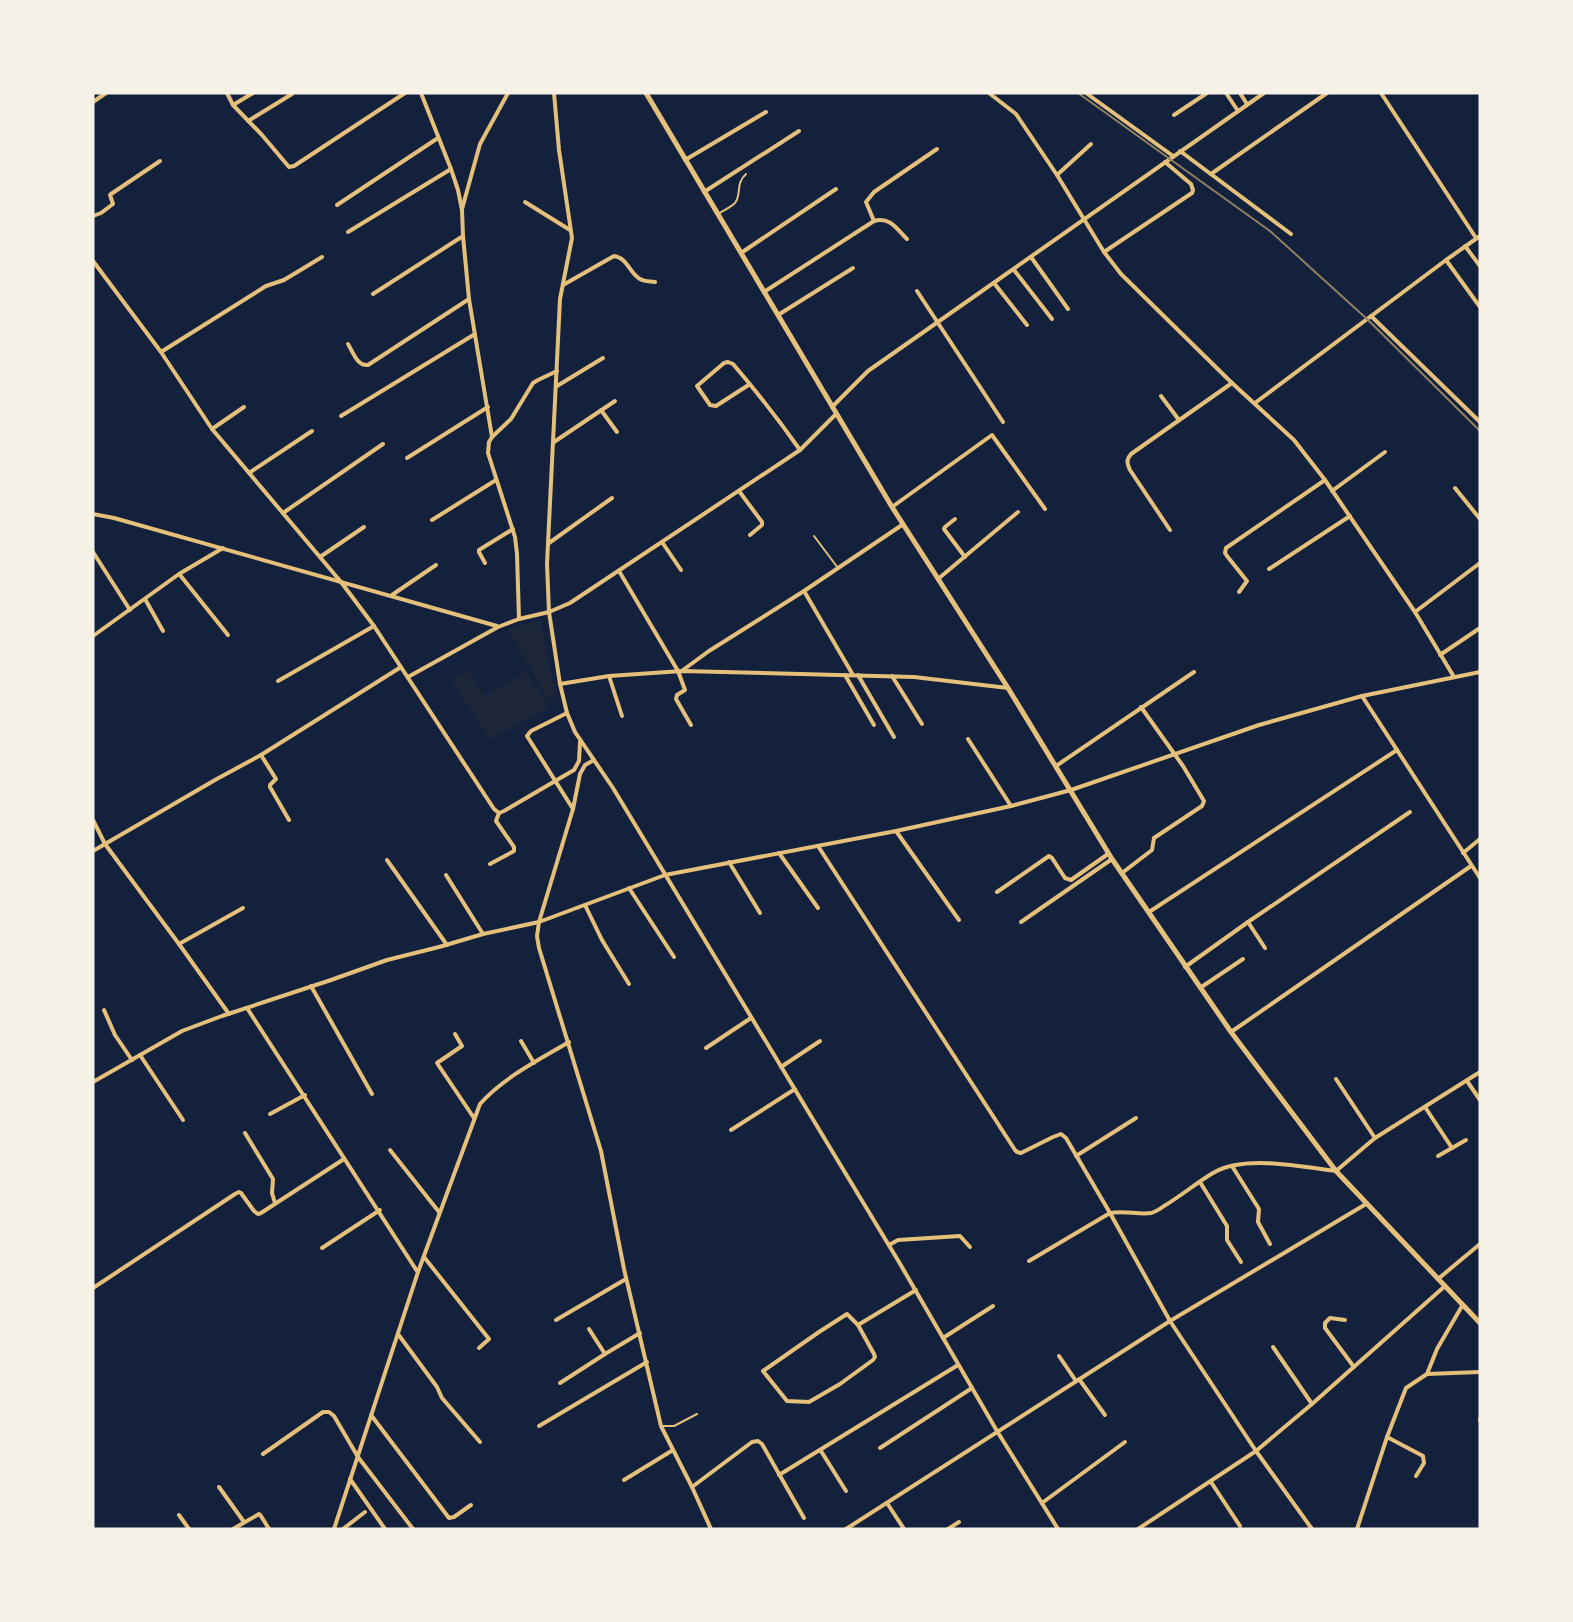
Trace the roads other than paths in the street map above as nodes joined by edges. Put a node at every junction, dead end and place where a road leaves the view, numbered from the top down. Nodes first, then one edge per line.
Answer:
1 (106, 93) edge
2 (227, 93) edge
3 (252, 93) edge
4 (405, 93) edge
5 (421, 93) edge
6 (508, 93) edge
7 (554, 93) edge
8 (646, 93) edge
9 (990, 93) edge
10 (1086, 93) edge
11 (1207, 93) edge
12 (1226, 93) edge
13 (1240, 93) edge
14 (1264, 93) edge
15 (1327, 93) edge
16 (1381, 93) edge
17 (292, 94) dead end
18 (93, 102) edge
19 (1247, 104) junction
20 (233, 105) junction
21 (1238, 111) junction
22 (766, 112) dead end
23 (1174, 115) dead end
24 (248, 121) junction
25 (799, 131) dead end
26 (438, 138) junction
27 (1091, 144) dead end
28 (937, 149) dead end
29 (1180, 151) junction
30 (1173, 156) junction
31 (686, 160) junction
32 (160, 161) dead end
33 (1164, 162) junction
34 (451, 169) junction
35 (746, 174) dead end
36 (1211, 174) junction
37 (1057, 175) junction
38 (836, 189) dead end
39 (704, 192) junction
40 (525, 202) dead end
41 (337, 205) dead end
42 (462, 210) junction
43 (718, 214) junction
44 (93, 216) edge
45 (1084, 219) junction
46 (874, 220) junction
47 (571, 230) junction
48 (348, 232) dead end
49 (1291, 234) dead end
50 (463, 236) junction
51 (1478, 237) edge
52 (907, 239) dead end
53 (1465, 246) junction
54 (1104, 252) junction
55 (741, 253) junction
56 (322, 257) dead end
57 (1031, 257) junction
58 (1446, 260) junction
59 (93, 261) edge
60 (1480, 266) edge
61 (853, 268) dead end
62 (1014, 269) junction
63 (656, 282) dead end
64 (994, 284) junction
65 (562, 285) junction
66 (916, 291) dead end
67 (763, 293) junction
68 (373, 294) dead end
69 (469, 299) junction
70 (1480, 307) edge
71 (1068, 309) dead end
72 (1371, 315) junction
73 (777, 316) junction
74 (1052, 319) dead end
75 (938, 323) junction
76 (1028, 326) dead end
77 (475, 334) junction
78 (348, 344) dead end
79 (161, 352) junction
80 (603, 358) dead end
81 (557, 371) junction
82 (1232, 383) junction
83 (750, 384) junction
84 (556, 386) junction
85 (1161, 396) dead end
86 (615, 400) dead end
87 (1255, 403) junction
88 (488, 406) junction
89 (244, 407) dead end
90 (832, 407) junction
91 (601, 410) junction
92 (836, 414) junction
93 (341, 416) dead end
94 (1179, 420) junction
95 (1003, 422) dead end
96 (1480, 422) edge
97 (212, 429) junction
98 (312, 431) dead end
99 (617, 432) dead end
100 (492, 437) junction
101 (554, 443) junction
102 (383, 444) dead end
103 (800, 450) junction
104 (1385, 452) dead end
105 (407, 458) dead end
106 (249, 473) junction
107 (496, 480) junction
108 (1325, 480) junction
109 (1455, 488) dead end
110 (739, 491) junction
111 (1332, 491) junction
112 (612, 498) dead end
113 (892, 507) junction
114 (1045, 509) dead end
115 (1018, 512) dead end
116 (283, 513) junction
117 (93, 514) edge
118 (1350, 516) junction
119 (955, 519) dead end
120 (1480, 519) edge
121 (432, 520) dead end
122 (902, 525) junction
123 (364, 527) dead end
124 (513, 529) junction
125 (1170, 530) dead end
126 (750, 535) dead end
127 (814, 536) dead end
128 (662, 542) junction
129 (548, 543) junction
130 (223, 548) junction
131 (93, 552) edge
132 (320, 557) junction
133 (965, 557) junction
134 (485, 563) dead end
135 (1480, 563) edge
136 (436, 565) dead end
137 (838, 568) junction
138 (1269, 569) dead end
139 (681, 570) dead end
140 (619, 571) junction
141 (180, 574) junction
142 (937, 579) junction
143 (341, 582) junction
144 (804, 591) junction
145 (1239, 592) dead end
146 (391, 595) junction
147 (145, 599) junction
148 (130, 610) junction
149 (549, 612) junction
150 (1415, 612) junction
151 (519, 620) junction
152 (374, 626) junction
153 (498, 627) junction
154 (1480, 628) edge
155 (163, 631) dead end
156 (228, 635) dead end
157 (93, 636) edge
158 (1440, 655) junction
159 (401, 667) junction
160 (680, 671) junction
161 (1194, 672) dead end
162 (1480, 672) edge
163 (845, 675) junction
164 (856, 675) junction
165 (609, 676) junction
166 (892, 676) junction
167 (408, 677) junction
168 (1454, 677) junction
169 (278, 681) dead end
170 (560, 684) junction
171 (1008, 688) junction
172 (1362, 696) junction
173 (1141, 707) junction
174 (567, 713) junction
175 (622, 716) dead end
176 (691, 724) dead end
177 (922, 724) dead end
178 (874, 725) dead end
179 (894, 737) dead end
180 (968, 739) dead end
181 (580, 741) junction
182 (1397, 750) junction
183 (1173, 754) junction
184 (261, 755) junction
185 (594, 760) junction
186 (1056, 766) junction
187 (555, 781) junction
188 (1071, 790) junction
189 (1011, 806) junction
190 (573, 809) junction
191 (1410, 812) dead end
192 (499, 813) junction
193 (93, 820) edge
194 (289, 820) dead end
195 (896, 831) junction
196 (1480, 839) edge
197 (105, 844) junction
198 (818, 846) junction
199 (93, 851) edge
200 (779, 853) junction
201 (1463, 853) junction
202 (1110, 857) junction
203 (387, 860) dead end
204 (729, 862) junction
205 (490, 864) dead end
206 (1471, 866) junction
207 (1121, 873) junction
208 (446, 875) dead end
209 (664, 875) junction
210 (1480, 878) edge
211 (629, 888) junction
212 (996, 892) dead end
213 (585, 905) junction
214 (243, 908) dead end
215 (818, 908) dead end
216 (1148, 912) junction
217 (760, 913) dead end
218 (959, 920) dead end
219 (539, 922) junction
220 (1021, 922) dead end
221 (1248, 922) junction
222 (483, 934) junction
223 (179, 944) junction
224 (447, 945) junction
225 (1264, 948) dead end
226 (674, 957) dead end
227 (1243, 959) dead end
228 (1185, 967) junction
229 (628, 984) dead end
230 (310, 986) junction
231 (1200, 988) junction
232 (247, 1008) junction
233 (104, 1010) dead end
234 (229, 1014) junction
235 (751, 1018) junction
236 (1231, 1032) junction
237 (456, 1034) dead end
238 (521, 1041) dead end
239 (820, 1041) dead end
240 (569, 1042) junction
241 (706, 1048) dead end
242 (140, 1055) junction
243 (132, 1060) junction
244 (534, 1063) junction
245 (781, 1067) junction
246 (1480, 1072) edge
247 (1336, 1079) dead end
248 (1467, 1080) junction
249 (93, 1082) edge
250 (795, 1089) junction
251 (372, 1094) dead end
252 (305, 1095) junction
253 (1480, 1100) edge
254 (1425, 1107) junction
255 (270, 1114) dead end
256 (1136, 1118) dead end
257 (475, 1119) junction
258 (183, 1120) dead end
259 (731, 1130) dead end
260 (245, 1133) dead end
261 (1375, 1138) junction
262 (1466, 1140) dead end
263 (1452, 1148) junction
264 (390, 1150) dead end
265 (1076, 1156) junction
266 (1438, 1156) dead end
267 (344, 1159) junction
268 (1232, 1166) junction
269 (1336, 1171) junction
270 (1200, 1181) junction
271 (275, 1203) junction
272 (1366, 1204) junction
273 (380, 1210) junction
274 (440, 1213) junction
275 (1110, 1213) junction
276 (1270, 1244) dead end
277 (1480, 1244) edge
278 (889, 1245) junction
279 (970, 1247) dead end
280 (322, 1248) dead end
281 (424, 1257) junction
282 (1029, 1261) dead end
283 (1241, 1262) dead end
284 (418, 1272) junction
285 (1438, 1278) junction
286 (626, 1279) junction
287 (1445, 1286) junction
288 (93, 1288) edge
289 (916, 1290) junction
290 (993, 1306) dead end
291 (1462, 1306) junction
292 (556, 1320) dead end
293 (1345, 1320) dead end
294 (1170, 1321) junction
295 (1480, 1323) edge
296 (858, 1325) junction
297 (589, 1329) dead end
298 (640, 1333) junction
299 (398, 1334) junction
300 (944, 1338) junction
301 (1273, 1347) dead end
302 (478, 1348) dead end
303 (605, 1354) junction
304 (1059, 1356) dead end
305 (647, 1362) junction
306 (958, 1365) junction
307 (1354, 1367) junction
308 (1480, 1372) edge
309 (1427, 1374) junction
310 (1077, 1380) junction
311 (560, 1383) dead end
312 (972, 1388) junction
313 (1312, 1404) junction
314 (697, 1414) dead end
315 (371, 1415) junction
316 (1105, 1415) dead end
317 (539, 1426) dead end
318 (661, 1426) junction
319 (997, 1431) junction
320 (1387, 1437) junction
321 (480, 1442) dead end
322 (1125, 1442) dead end
323 (880, 1448) dead end
324 (673, 1450) junction
325 (821, 1451) junction
326 (1256, 1451) junction
327 (263, 1454) dead end
328 (358, 1457) junction
329 (779, 1475) junction
330 (1416, 1476) dead end
331 (350, 1479) junction
332 (624, 1480) dead end
333 (1211, 1482) junction
334 (219, 1487) dead end
335 (692, 1487) junction
336 (846, 1491) dead end
337 (887, 1503) junction
338 (1042, 1503) junction
339 (471, 1505) dead end
340 (365, 1512) dead end
341 (179, 1515) dead end
342 (804, 1518) dead end
343 (244, 1522) junction
344 (959, 1522) dead end
345 (1240, 1526) dead end
346 (335, 1528) edge
347 (709, 1528) edge
348 (189, 1529) edge
349 (233, 1529) edge
350 (269, 1529) edge
351 (343, 1529) edge
352 (385, 1529) edge
353 (413, 1529) edge
354 (846, 1529) edge
355 (904, 1529) edge
356 (948, 1529) edge
357 (1058, 1529) edge
358 (1138, 1529) edge
359 (1312, 1529) edge
360 (1357, 1529) edge

1 - 18 street
2 - 20 street
3 - 20 street
4 - 24 street
5 - 26 street
6 - 42 street
7 - 47 street
8 - 31 street
9 - 37 street
10 - 30 street
11 - 23 street
12 - 21 street
13 - 19 street
14 - 19 street
15 - 36 street
16 - 51 street
17 - 24 street
19 - 21 street
20 - 24 street
21 - 29 street
22 - 31 street
25 - 39 street
26 - 34 street
26 - 41 street
27 - 37 street
28 - 46 street
29 - 30 street
29 - 36 street
30 - 33 street
31 - 39 street
32 - 44 street
33 - 45 street
33 - 54 street
34 - 42 street
34 - 48 street
35 - 43 lane
36 - 49 street
37 - 45 street
38 - 55 street
39 - 43 street
40 - 47 street
42 - 50 street
43 - 55 street
45 - 54 street
45 - 57 street
46 - 52 street
46 - 67 street
47 - 65 street
50 - 68 street
50 - 69 street
51 - 53 street
53 - 58 street
53 - 60 street
54 - 82 street
55 - 67 street
56 - 79 street
57 - 62 street
57 - 71 street
58 - 70 street
58 - 72 street
59 - 79 street
61 - 73 street
62 - 64 street
62 - 74 street
63 - 65 street
64 - 75 street
64 - 76 street
65 - 81 street
66 - 75 street
67 - 73 street
69 - 77 street
69 - 78 street
72 - 87 street
72 - 96 street
73 - 90 street
75 - 90 street
75 - 95 street
77 - 88 street
77 - 93 street
79 - 97 street
80 - 84 street
81 - 84 street
81 - 100 street
82 - 87 street
82 - 94 street
83 - 83 street
83 - 103 street
84 - 101 street
85 - 94 street
86 - 91 street
87 - 108 street
88 - 100 street
88 - 105 street
89 - 97 street
90 - 92 street
91 - 99 street
91 - 101 street
92 - 103 street
92 - 113 street
94 - 125 street
97 - 106 street
98 - 106 street
100 - 107 street
101 - 129 street
102 - 116 street
103 - 110 street
104 - 111 street
106 - 116 street
107 - 121 street
107 - 124 street
108 - 111 street
108 - 145 street
109 - 120 street
110 - 126 street
110 - 128 street
111 - 118 street
112 - 129 street
113 - 114 street
113 - 122 street
115 - 133 street
116 - 132 street
117 - 130 street
118 - 138 street
118 - 150 street
119 - 133 street
122 - 137 street
122 - 142 street
123 - 132 street
124 - 134 street
124 - 151 street
127 - 137 lane
128 - 139 street
128 - 140 street
129 - 149 street
130 - 141 street
130 - 143 street
131 - 148 street
132 - 143 street
133 - 142 street
135 - 150 street
136 - 146 street
137 - 144 street
140 - 149 street
140 - 160 street
141 - 147 street
141 - 156 street
142 - 171 street
143 - 146 street
143 - 152 street
144 - 160 street
144 - 164 street
146 - 153 street
147 - 148 street
147 - 155 street
148 - 157 street
149 - 151 street
149 - 170 street
150 - 158 street
151 - 153 street
152 - 159 street
152 - 169 street
153 - 167 street
154 - 158 street
158 - 168 street
159 - 167 street
159 - 184 street
160 - 163 street
160 - 165 street
160 - 176 street
161 - 173 street
162 - 168 street
163 - 164 street
163 - 178 street
164 - 166 street
164 - 179 street
165 - 170 street
165 - 175 street
166 - 171 street
166 - 177 street
167 - 192 street
168 - 172 street
170 - 174 street
171 - 186 street
172 - 182 street
172 - 183 street
173 - 183 street
173 - 186 street
174 - 181 street
174 - 187 street
180 - 189 street
181 - 185 street
181 - 187 street
182 - 201 street
182 - 216 street
183 - 188 street
183 - 207 street
184 - 194 street
184 - 197 street
185 - 190 street
185 - 209 street
186 - 188 street
187 - 190 street
187 - 192 street
188 - 189 street
188 - 202 street
189 - 195 street
190 - 219 street
191 - 221 street
192 - 205 street
193 - 197 street
195 - 198 street
195 - 218 street
196 - 201 street
197 - 199 street
197 - 223 street
198 - 200 street
198 - 265 street
200 - 204 street
200 - 215 street
201 - 206 street
202 - 207 street
202 - 212 street
202 - 220 street
203 - 224 street
204 - 209 street
204 - 217 street
206 - 210 street
206 - 236 street
207 - 216 street
208 - 222 street
209 - 211 street
209 - 235 street
211 - 213 street
211 - 226 street
213 - 219 street
213 - 229 street
214 - 223 street
216 - 228 street
219 - 222 street
219 - 240 street
221 - 225 street
221 - 228 street
222 - 224 street
223 - 234 street
224 - 230 street
227 - 231 street
228 - 231 street
230 - 232 street
230 - 251 street
231 - 236 street
232 - 234 street
232 - 252 street
233 - 243 street
234 - 242 street
235 - 241 street
235 - 245 street
236 - 269 street
237 - 257 street
238 - 244 street
239 - 245 street
240 - 244 street
240 - 286 street
242 - 243 street
242 - 258 street
243 - 249 street
244 - 257 street
245 - 250 street
246 - 248 street
247 - 261 street
248 - 253 street
248 - 254 street
250 - 259 street
250 - 278 street
252 - 255 street
252 - 267 street
254 - 261 street
254 - 263 street
256 - 265 street
257 - 274 street
260 - 271 street
261 - 269 street
262 - 263 street
263 - 266 street
264 - 274 street
265 - 275 street
267 - 271 street
267 - 273 street
268 - 269 street
268 - 270 street
268 - 276 street
269 - 272 street
270 - 275 street
270 - 283 street
271 - 288 street
272 - 285 street
272 - 294 street
273 - 280 street
273 - 284 street
274 - 281 street
275 - 282 street
275 - 294 street
277 - 285 street
278 - 279 street
278 - 289 street
281 - 284 street
281 - 302 street
284 - 299 street
285 - 287 street
286 - 292 street
286 - 298 street
287 - 291 street
287 - 307 street
289 - 296 street
289 - 300 street
290 - 300 street
291 - 295 street
291 - 309 street
293 - 307 street
294 - 310 street
294 - 326 street
296 - 296 street
297 - 303 street
298 - 303 street
298 - 305 street
299 - 315 street
299 - 321 street
300 - 306 street
301 - 313 street
303 - 311 street
304 - 310 street
305 - 317 street
305 - 318 street
306 - 312 street
306 - 325 street
307 - 313 street
308 - 309 street
309 - 320 street
310 - 316 street
310 - 319 street
312 - 319 street
312 - 323 street
313 - 326 street
314 - 318 lane
315 - 328 street
315 - 339 street
318 - 324 street
319 - 337 street
319 - 338 street
320 - 330 street
320 - 360 street
322 - 338 street
324 - 332 street
324 - 335 street
325 - 329 street
325 - 336 street
326 - 333 street
326 - 359 street
327 - 328 street
328 - 331 street
328 - 353 street
329 - 335 street
329 - 342 street
331 - 346 street
331 - 352 street
333 - 345 street
333 - 358 street
334 - 343 street
335 - 347 street
337 - 354 street
337 - 355 street
338 - 357 street
340 - 351 street
341 - 348 street
343 - 349 street
343 - 350 street
344 - 356 street

